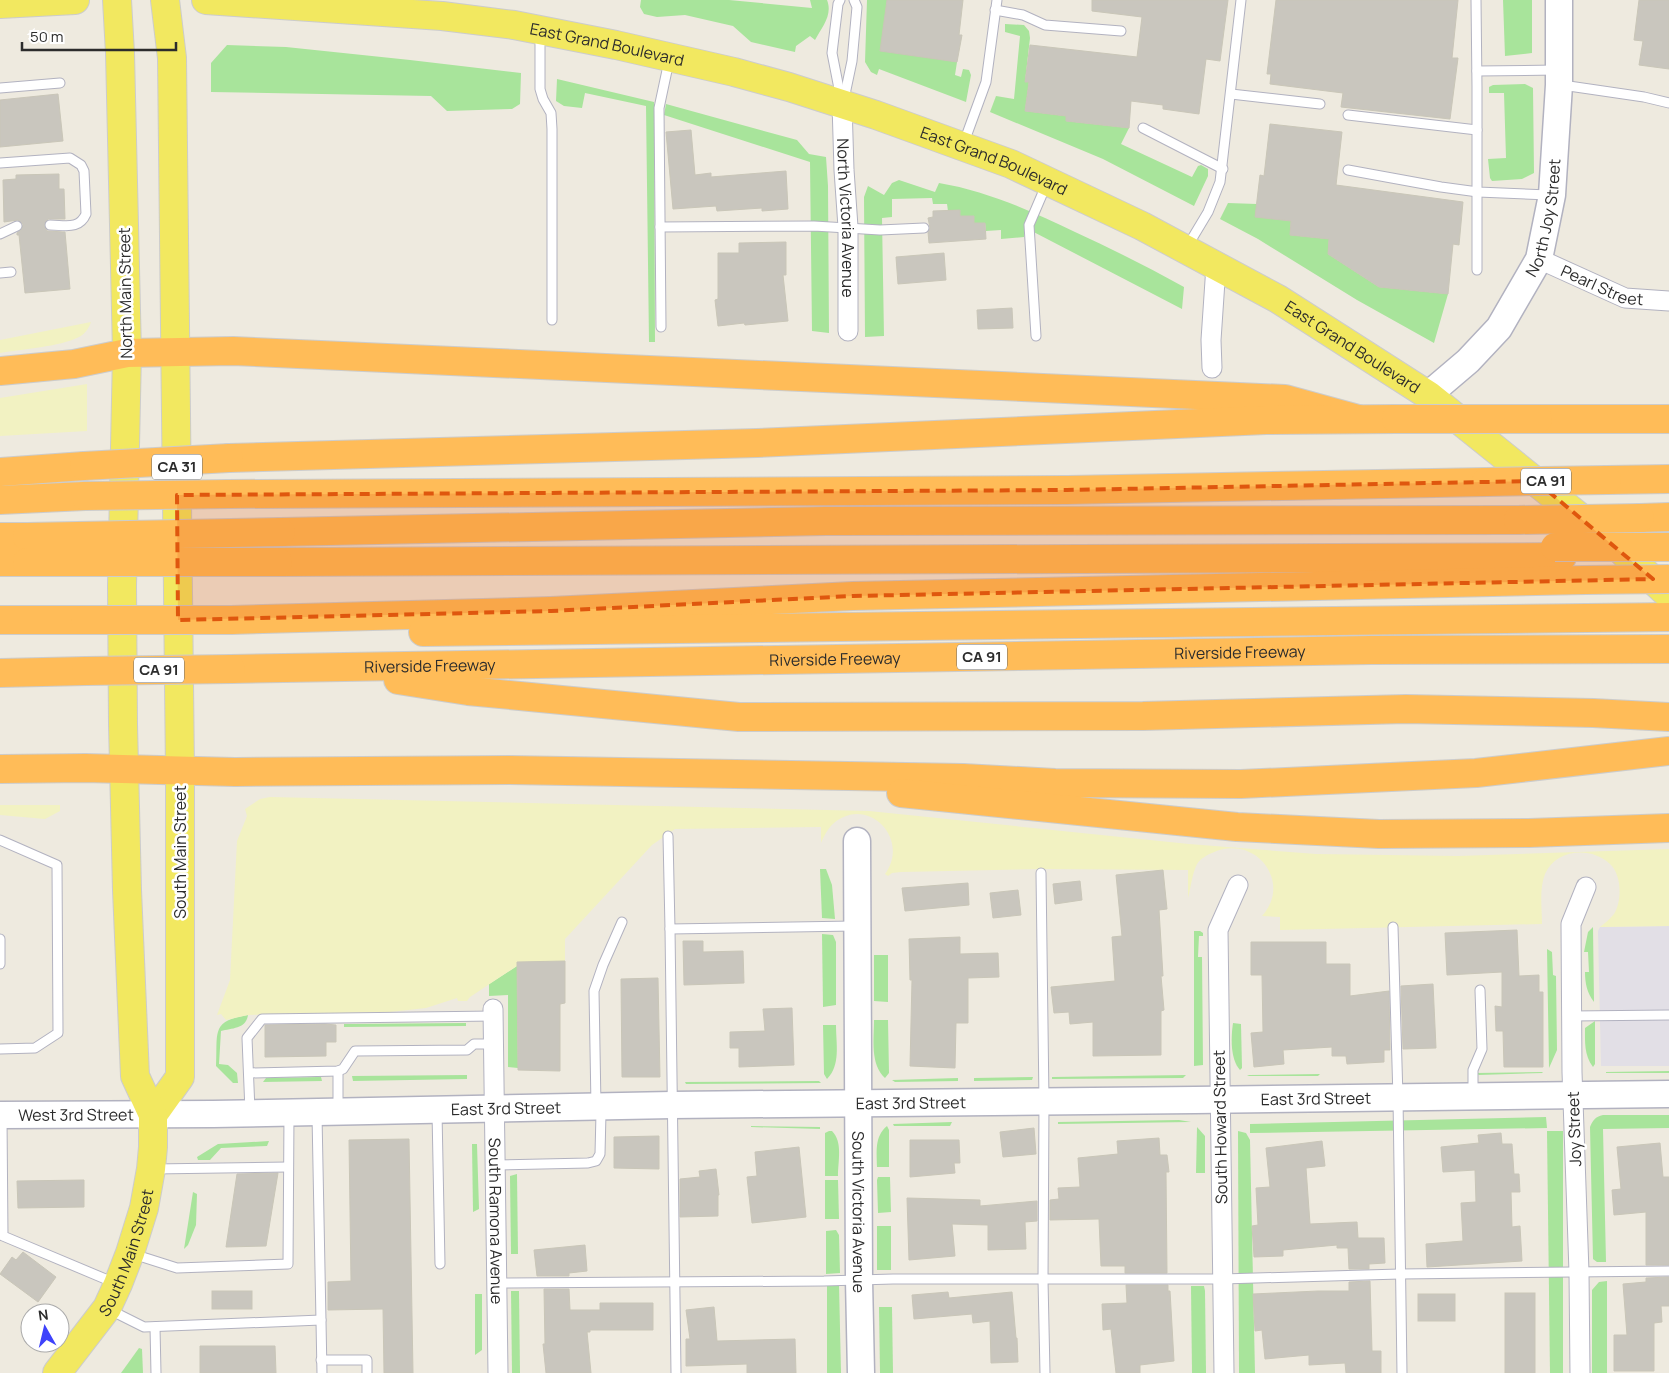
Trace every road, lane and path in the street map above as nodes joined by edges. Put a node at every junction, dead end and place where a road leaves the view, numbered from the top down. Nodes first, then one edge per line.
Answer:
1 (75, 0) edge
2 (82, 0) edge
3 (88, 0) edge
4 (117, 0) edge
5 (165, 0) edge
6 (206, 0) edge
7 (840, 0) edge
8 (854, 0) edge
9 (997, 0) edge
10 (1241, 0) edge
11 (1476, 0) edge
12 (1559, 0) edge
13 (0, 4) edge
14 (995, 10) junction
15 (540, 30) junction
16 (1121, 31) dead end
17 (669, 57) junction
18 (1477, 71) junction
19 (1559, 77) junction
20 (60, 83) dead end
21 (0, 88) edge
22 (1231, 94) junction
23 (1669, 103) edge
24 (842, 104) junction
25 (1320, 104) dead end
26 (1348, 115) dead end
27 (1142, 128) dead end
28 (1477, 130) junction
29 (962, 147) junction
30 (0, 163) edge
31 (1223, 168) junction
32 (1348, 170) dead end
33 (1048, 181) junction
34 (1478, 192) junction
35 (1552, 195) junction
36 (50, 225) dead end
37 (17, 226) dead end
38 (660, 226) junction
39 (848, 227) junction
40 (924, 228) dead end
41 (0, 234) edge
42 (1186, 249) junction
43 (1539, 259) junction
44 (1216, 266) junction
45 (1477, 270) dead end
46 (11, 272) dead end
47 (0, 273) edge
48 (1669, 301) edge
49 (552, 320) dead end
50 (661, 327) dead end
51 (848, 331) dead end
52 (1036, 336) dead end
53 (175, 352) junction
54 (127, 353) junction
55 (1212, 368) dead end
56 (0, 371) edge
57 (1428, 395) junction
58 (1358, 419) junction
59 (1669, 419) edge
60 (0, 472) edge
61 (1669, 480) edge
62 (0, 500) edge
63 (1669, 517) edge
64 (0, 537) edge
65 (1669, 547) edge
66 (27, 550) junction
67 (1559, 552) junction
68 (1669, 558) edge
69 (0, 562) edge
70 (1669, 579) edge
71 (122, 586) joint
72 (1669, 595) edge
73 (340, 617) junction
74 (1669, 617) edge
75 (0, 620) edge
76 (1669, 649) edge
77 (328, 668) junction
78 (0, 673) edge
79 (1669, 718) edge
80 (1669, 750) edge
81 (0, 769) edge
82 (124, 769) junction
83 (180, 771) junction
84 (691, 774) junction
85 (1669, 828) edge
86 (668, 836) dead end
87 (0, 840) edge
88 (857, 841) dead end
89 (1041, 872) dead end
90 (1238, 885) dead end
91 (1586, 887) dead end
92 (622, 922) dead end
93 (857, 926) junction
94 (1392, 928) dead end
95 (670, 929) junction
96 (0, 939) edge
97 (0, 964) edge
98 (1480, 990) dead end
99 (494, 1012) joint
100 (1669, 1015) edge
101 (1572, 1016) junction
102 (494, 1044) junction
103 (0, 1049) edge
104 (338, 1071) junction
105 (249, 1073) junction
106 (1669, 1094) edge
107 (1572, 1095) junction
108 (1473, 1096) junction
109 (1398, 1098) junction
110 (1219, 1100) junction
111 (1044, 1101) junction
112 (672, 1102) junction
113 (858, 1104) junction
114 (603, 1108) junction
115 (500, 1109) junction
116 (437, 1110) junction
117 (328, 1112) junction
118 (290, 1113) junction
119 (250, 1114) junction
120 (1, 1115) edge
121 (153, 1115) junction
122 (495, 1165) junction
123 (288, 1167) junction
124 (151, 1169) junction
125 (1, 1170) edge
126 (130, 1253) junction
127 (440, 1264) dead end
128 (1669, 1271) edge
129 (1579, 1272) junction
130 (1400, 1274) junction
131 (1222, 1279) junction
132 (859, 1280) junction
133 (1043, 1280) junction
134 (674, 1282) junction
135 (497, 1283) junction
136 (113, 1296) junction
137 (321, 1320) junction
138 (155, 1327) junction
139 (321, 1360) junction
140 (57, 1373) edge
141 (156, 1373) edge
142 (322, 1373) edge
143 (368, 1373) edge
144 (498, 1373) edge
145 (676, 1373) edge
146 (861, 1373) edge
147 (1045, 1373) edge
148 (1224, 1373) edge
149 (1402, 1373) edge
150 (1580, 1373) edge

1 - 13 main road
2 - 3 main road
4 - 54 main road, North Main Street
5 - 53 main road
6 - 15 main road, East Grand Boulevard
7 - 24 lane
8 - 24 lane
9 - 14 lane
10 - 22 lane
11 - 18 lane
12 - 19 street, North Joy Street
14 - 16 lane
14 - 29 lane
15 - 17 main road, East Grand Boulevard
15 - 49 lane
17 - 24 main road, East Grand Boulevard
17 - 38 lane
18 - 19 lane
18 - 28 lane
19 - 23 lane
19 - 35 street, North Joy Street
20 - 21 lane
22 - 25 lane
22 - 31 lane
24 - 29 main road, East Grand Boulevard
24 - 39 street, North Victoria Avenue
26 - 28 lane
27 - 31 lane
28 - 34 lane
29 - 33 main road, East Grand Boulevard
30 - 36 lane
31 - 42 lane
32 - 34 lane
33 - 42 main road, East Grand Boulevard
33 - 52 lane
34 - 35 lane
34 - 45 lane
35 - 43 street, North Joy Street
37 - 41 lane
38 - 39 lane
38 - 50 lane
39 - 40 lane
39 - 51 street, North Victoria Avenue
42 - 44 main road, East Grand Boulevard
43 - 48 street, Pearl Street
43 - 57 street, North Joy Street
44 - 55 street
44 - 57 main road, East Grand Boulevard
46 - 47 lane
53 - 54 highway
53 - 58 highway
53 - 83 main road, South Main Street / CA 31
54 - 56 highway
54 - 71 main road, North Main Street
57 - 72 main road, East Grand Boulevard
58 - 59 highway, bridge
58 - 60 highway, bridge
61 - 62 highway, CA 91, bridge
63 - 66 highway, bridge
64 - 66 highway
65 - 67 highway, bridge
66 - 67 highway, bridge
66 - 69 highway
67 - 68 highway
70 - 73 highway, bridge
71 - 82 main road, South Main Street
73 - 74 highway
73 - 75 highway, bridge
76 - 77 highway, Riverside Freeway / CA 91
77 - 78 highway, Riverside Freeway / CA 91, bridge
77 - 79 highway
80 - 84 highway
81 - 82 highway
82 - 83 highway
82 - 121 main road, South Main Street
83 - 84 highway
83 - 121 main road, South Main Street
84 - 85 highway
86 - 95 lane
87 - 103 lane
88 - 93 street, South Victoria Avenue
89 - 111 lane
90 - 110 street, South Howard Street
91 - 101 street, Joy Street
92 - 114 lane
93 - 95 lane
93 - 113 street, South Victoria Avenue
94 - 109 lane
95 - 112 lane
96 - 97 lane
98 - 108 lane
99 - 102 street, South Ramona Avenue
99 - 105 lane
100 - 101 lane
101 - 107 street, Joy Street
102 - 104 lane
102 - 115 street, South Ramona Avenue
104 - 105 lane
104 - 117 lane
105 - 119 lane
106 - 107 street, East 3rd Street
107 - 108 street, East 3rd Street
107 - 129 street, Joy Street
108 - 109 street, East 3rd Street
109 - 110 street, East 3rd Street
109 - 130 lane
110 - 111 street, East 3rd Street
110 - 131 street, South Howard Street
111 - 113 street, East 3rd Street
111 - 133 lane
112 - 113 street, East 3rd Street
112 - 114 street
112 - 134 lane
113 - 132 street, South Victoria Avenue
114 - 115 street
114 - 122 lane
115 - 116 street, East 3rd Street
115 - 122 street, South Ramona Avenue
116 - 117 street, East 3rd Street
116 - 127 lane
117 - 118 street, East 3rd Street
117 - 137 lane
118 - 119 street, East 3rd Street
118 - 123 lane
119 - 121 street, East 3rd Street
120 - 121 street, West 3rd Street
120 - 125 lane
121 - 124 main road, South Main Street
122 - 135 street, South Ramona Avenue
123 - 124 lane
123 - 126 lane
124 - 126 main road, South Main Street
125 - 136 lane
126 - 136 main road, South Main Street
128 - 129 lane
129 - 130 lane
129 - 150 street, Joy Street
130 - 131 lane
130 - 149 lane
131 - 133 lane
131 - 148 street, South Howard Street
132 - 133 lane
132 - 134 lane
132 - 146 street, South Victoria Avenue
133 - 147 lane
134 - 135 lane
134 - 145 lane
135 - 144 street, South Ramona Avenue
136 - 138 lane
136 - 140 main road, South Main Street
137 - 138 lane
137 - 139 lane
138 - 141 lane
139 - 142 lane
139 - 143 lane

